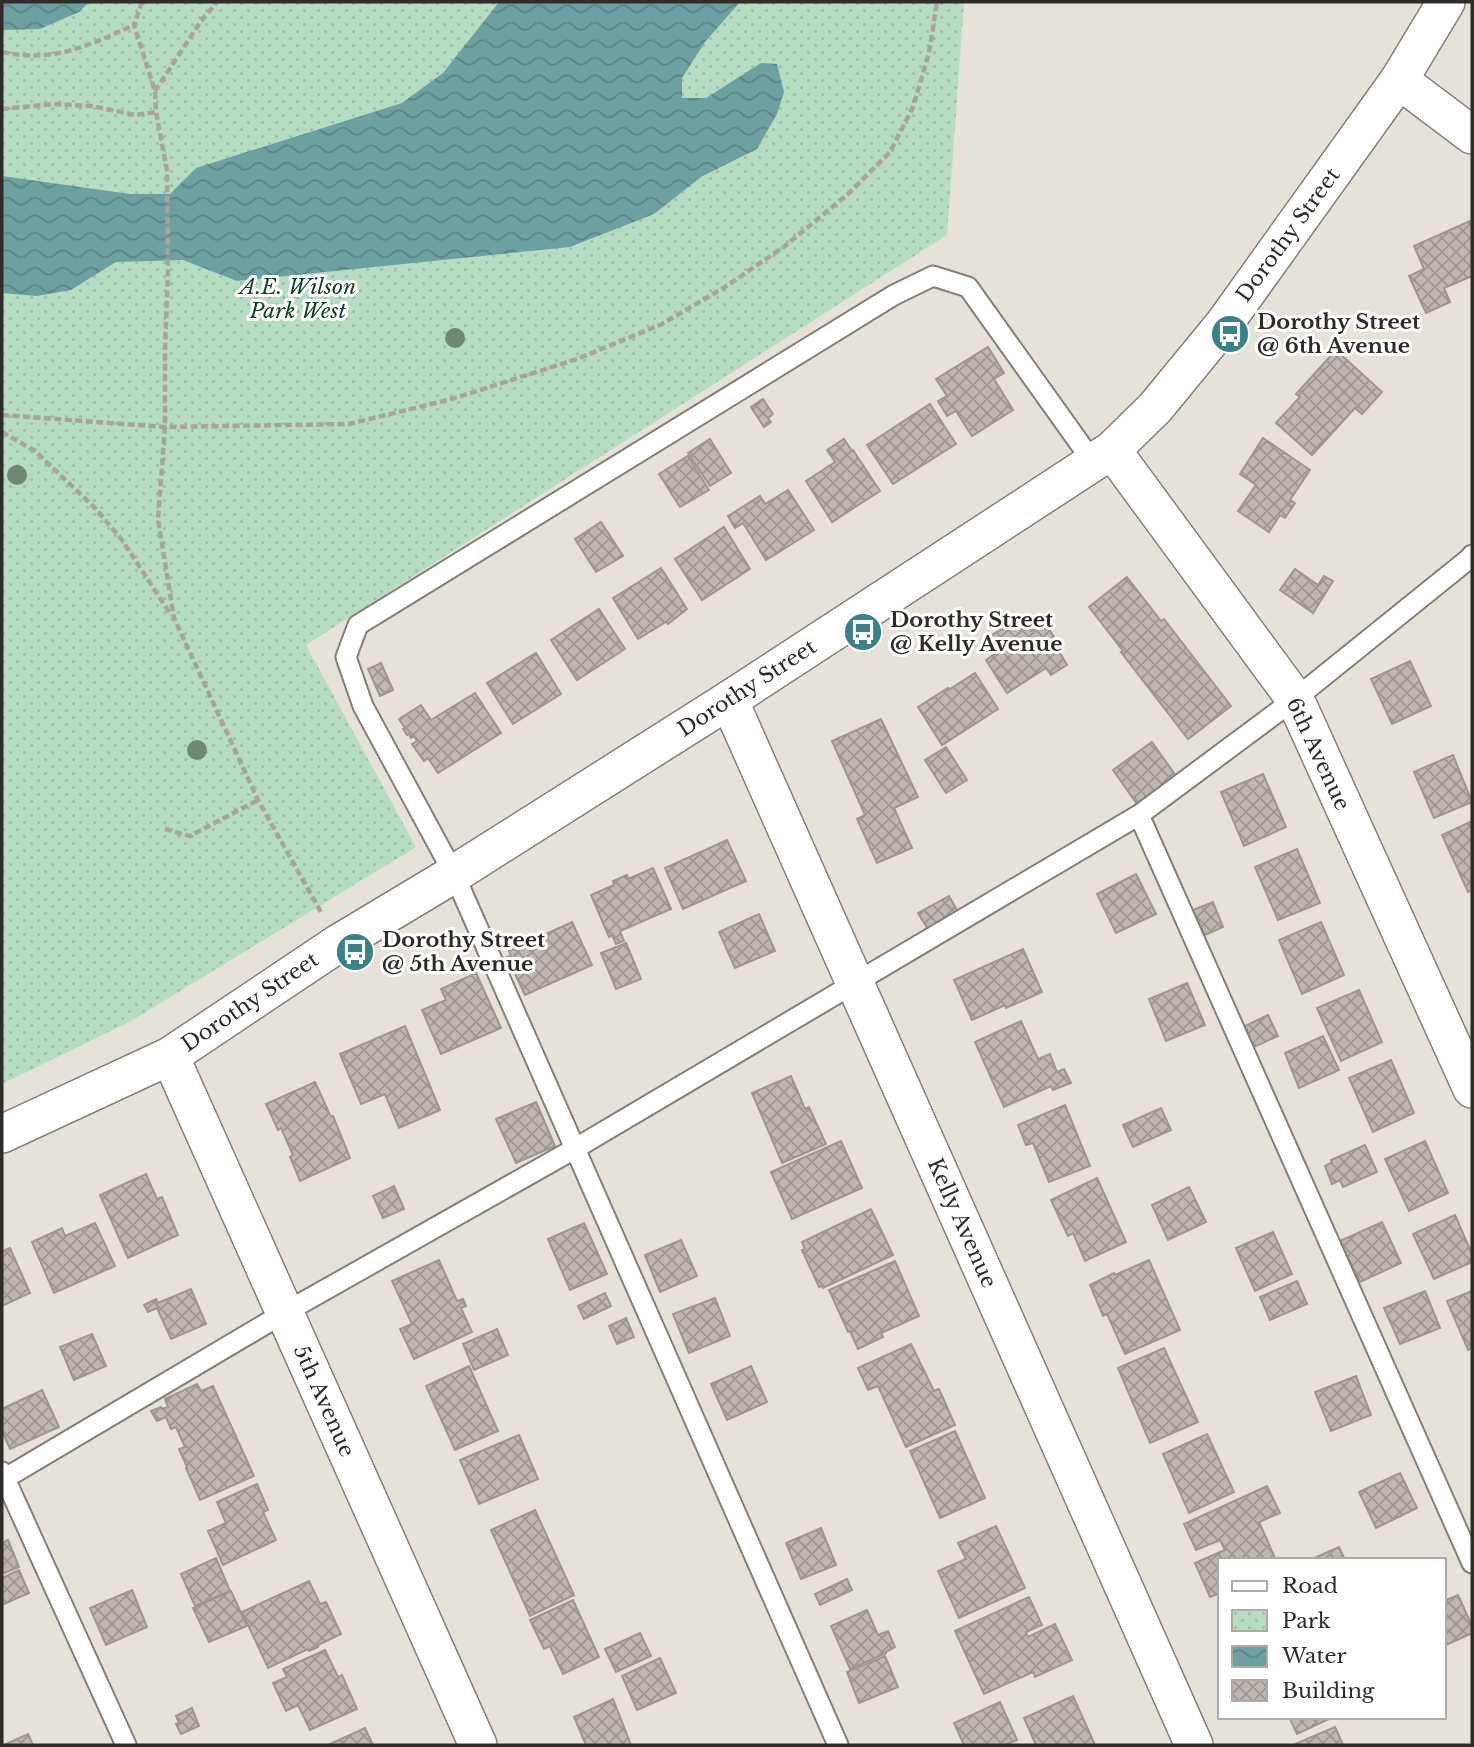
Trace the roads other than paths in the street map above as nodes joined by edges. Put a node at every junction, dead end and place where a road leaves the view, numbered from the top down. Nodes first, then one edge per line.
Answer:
1 (1446, 2) edge
2 (1399, 80) junction
3 (1472, 135) edge
4 (1102, 456) junction
5 (1471, 559) edge
6 (1295, 699) junction
7 (729, 701) junction
8 (1139, 815) junction
9 (454, 874) junction
10 (855, 983) junction
11 (170, 1056) junction
12 (1472, 1090) edge
13 (2, 1134) edge
14 (576, 1148) junction
15 (284, 1313) junction
16 (3, 1477) edge
17 (1472, 1563) edge
18 (126, 1745) edge
19 (478, 1745) edge
20 (838, 1745) edge
21 (1194, 1745) edge

1 - 2 street, Dorothy Street
2 - 3 street
2 - 4 street, Dorothy Street
4 - 6 street, 6th Avenue
4 - 7 street, Dorothy Street
4 - 9 lane
5 - 6 lane
6 - 8 lane
6 - 12 street, 6th Avenue
7 - 9 street, Dorothy Street
7 - 10 street, Kelly Avenue
8 - 10 lane
8 - 17 lane
9 - 11 street, Dorothy Street
9 - 14 lane
10 - 14 lane
10 - 21 street, Kelly Avenue
11 - 13 street, Dorothy Street
11 - 15 street, 5th Avenue
14 - 15 lane
14 - 20 lane
15 - 16 lane
15 - 19 street, 5th Avenue
16 - 18 lane

